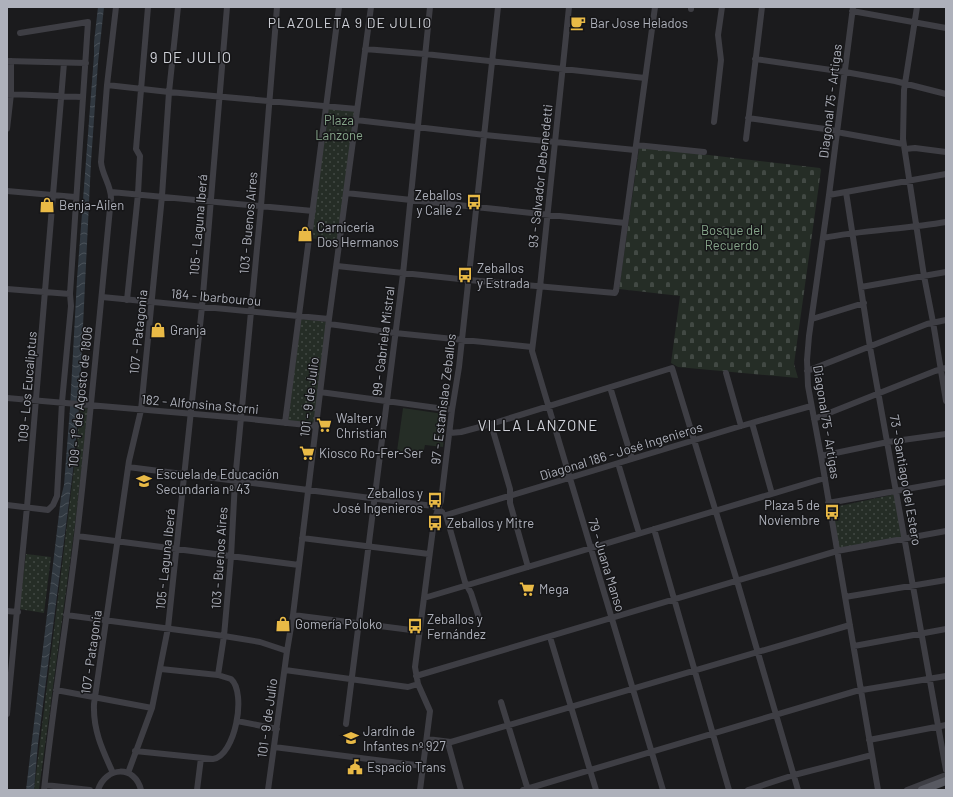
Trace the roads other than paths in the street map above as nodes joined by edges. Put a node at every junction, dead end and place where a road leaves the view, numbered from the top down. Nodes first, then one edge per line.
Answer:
1 (116, 7) edge
2 (148, 7) edge
3 (178, 7) edge
4 (227, 7) edge
5 (277, 7) edge
6 (339, 7) edge
7 (371, 7) edge
8 (430, 7) edge
9 (498, 7) edge
10 (569, 7) edge
11 (656, 7) edge
12 (722, 7) edge
13 (762, 7) edge
14 (917, 7) edge
15 (852, 8) edge
16 (914, 23) junction
17 (946, 28) edge
18 (20, 33) dead end
19 (365, 48) junction
20 (425, 54) junction
21 (755, 59) junction
22 (9, 61) edge
23 (493, 61) junction
24 (64, 62) junction
25 (86, 63) junction
26 (563, 68) junction
27 (845, 72) junction
28 (645, 78) junction
29 (905, 84) junction
30 (107, 85) junction
31 (142, 89) junction
32 (169, 92) junction
33 (9, 94) edge
34 (946, 94) edge
35 (62, 96) junction
36 (220, 96) junction
37 (82, 97) junction
38 (269, 101) junction
39 (327, 106) junction
40 (357, 109) junction
41 (748, 118) junction
42 (356, 120) junction
43 (714, 122) dead end
44 (418, 126) junction
45 (7, 129) edge
46 (836, 131) junction
47 (485, 135) junction
48 (746, 139) dead end
49 (555, 142) junction
50 (904, 146) junction
51 (636, 147) junction
52 (704, 152) dead end
53 (946, 152) edge
54 (946, 174) edge
55 (909, 180) junction
56 (7, 190) edge
57 (111, 192) junction
58 (846, 192) junction
59 (346, 193) junction
60 (138, 194) junction
61 (54, 195) junction
62 (829, 195) junction
63 (162, 196) junction
64 (75, 197) junction
65 (411, 200) junction
66 (211, 202) junction
67 (261, 206) junction
68 (477, 207) junction
69 (313, 211) junction
70 (547, 215) junction
71 (946, 222) edge
72 (625, 223) junction
73 (916, 227) junction
74 (852, 232) junction
75 (823, 238) junction
76 (336, 266) junction
77 (946, 272) edge
78 (403, 274) junction
79 (924, 276) junction
80 (469, 280) junction
81 (540, 287) junction
82 (861, 287) junction
83 (7, 289) edge
84 (46, 292) junction
85 (70, 294) junction
86 (102, 297) junction
87 (127, 300) junction
88 (152, 303) junction
89 (864, 303) junction
90 (202, 307) junction
91 (251, 312) junction
92 (300, 316) junction
93 (812, 319) junction
94 (946, 320) edge
95 (329, 322) junction
96 (933, 322) junction
97 (395, 332) junction
98 (462, 340) junction
99 (532, 347) junction
100 (870, 347) junction
101 (943, 369) edge
102 (807, 371) junction
103 (726, 373) dead end
104 (610, 387) junction
105 (320, 392) junction
106 (879, 394) junction
107 (7, 398) edge
108 (37, 400) junction
109 (386, 401) junction
110 (946, 401) edge
111 (65, 403) junction
112 (91, 405) junction
113 (548, 406) junction
114 (811, 406) junction
115 (141, 410) junction
116 (452, 410) junction
117 (191, 414) junction
118 (242, 418) junction
119 (814, 419) junction
120 (285, 423) junction
121 (752, 423) junction
122 (491, 424) junction
123 (316, 426) junction
124 (741, 426) junction
125 (450, 433) junction
126 (946, 434) edge
127 (695, 440) junction
128 (888, 442) junction
129 (821, 456) junction
130 (632, 459) junction
131 (618, 463) junction
132 (128, 467) junction
133 (185, 475) junction
134 (570, 478) junction
135 (824, 478) junction
136 (236, 481) junction
137 (946, 482) edge
138 (309, 490) junction
139 (897, 490) junction
140 (772, 494) junction
141 (510, 496) junction
142 (374, 499) junction
143 (828, 503) junction
144 (7, 505) edge
145 (27, 507) junction
146 (439, 509) junction
147 (716, 511) junction
148 (446, 515) junction
149 (654, 529) junction
150 (946, 531) edge
151 (639, 534) junction
152 (77, 536) junction
153 (302, 538) junction
154 (905, 538) junction
155 (117, 541) junction
156 (368, 547) junction
157 (591, 548) junction
158 (176, 550) junction
159 (837, 552) junction
160 (429, 554) junction
161 (231, 557) junction
162 (299, 565) junction
163 (528, 567) junction
164 (946, 580) edge
165 (737, 581) junction
166 (467, 585) junction
167 (912, 586) junction
168 (845, 597) junction
169 (424, 598) junction
170 (674, 599) junction
171 (7, 611) edge
172 (18, 612) junction
173 (66, 615) junction
174 (293, 615) junction
175 (479, 618) dead end
176 (612, 618) junction
177 (106, 621) junction
178 (358, 623) junction
179 (850, 625) junction
180 (168, 628) junction
181 (946, 629) edge
182 (419, 632) junction
183 (921, 633) junction
184 (224, 636) junction
185 (550, 637) junction
186 (854, 646) junction
187 (287, 651) junction
188 (757, 652) junction
189 (161, 669) junction
190 (284, 670) junction
191 (696, 670) junction
192 (218, 675) junction
193 (416, 676) junction
194 (946, 676) edge
195 (351, 679) junction
196 (929, 679) junction
197 (418, 684) junction
198 (634, 689) junction
199 (56, 690) junction
200 (861, 690) junction
201 (95, 696) junction
202 (501, 702) dead end
203 (152, 708) junction
204 (571, 708) junction
205 (7, 714) edge
206 (775, 714) junction
207 (237, 721) junction
208 (346, 724) dead end
209 (946, 725) edge
210 (509, 726) junction
211 (937, 727) junction
212 (277, 730) junction
213 (713, 732) junction
214 (427, 739) junction
215 (870, 740) junction
216 (448, 743) junction
217 (274, 747) junction
218 (135, 751) junction
219 (652, 752) junction
220 (872, 754) junction
221 (201, 758) junction
222 (423, 766) junction
223 (590, 770) junction
224 (946, 770) edge
225 (113, 772) junction
226 (128, 773) junction
227 (946, 775) edge
228 (794, 776) junction
229 (946, 781) edge
230 (44, 787) edge
231 (90, 790) edge
232 (98, 790) edge
233 (141, 790) edge
234 (197, 790) edge
235 (268, 790) edge
236 (420, 790) edge
237 (461, 790) edge
238 (526, 790) edge
239 (596, 790) edge
240 (663, 790) edge
241 (729, 790) edge
242 (748, 790) edge
243 (798, 790) edge
244 (878, 790) edge
245 (907, 790) edge
246 (922, 790) edge

1 - 30 street, 109 - 1° de Agosto de 1806
2 - 31 street
3 - 32 street, 107 - Patagonia
4 - 36 street, 105 - Laguna Iberá
5 - 38 street, 103 - Buenos Aires
6 - 39 street
7 - 19 street, 101 - 9 de Julio
8 - 20 street, 99 - Gabriela Mistral
9 - 23 street, 97 - Estanislao Zeballos
10 - 26 street, 93 - Salvador Debenedetti
11 - 28 street
12 - 43 street
13 - 21 street
14 - 16 street
15 - 16 street
15 - 27 street, Diagonal 75 - Artigas
16 - 17 street
16 - 29 street
18 - 25 street
19 - 20 street
19 - 40 street, 101 - 9 de Julio
20 - 23 street
20 - 44 street, 99 - Gabriela Mistral
21 - 27 street
21 - 41 street
22 - 24 street
22 - 33 street
23 - 26 street
23 - 47 street, 97 - Estanislao Zeballos
24 - 25 street
24 - 35 street, 109 - Los Eucaliptus
25 - 37 street
26 - 28 street
26 - 49 street, 93 - Salvador Debenedetti
27 - 29 street
27 - 46 street, Diagonal 75 - Artigas
28 - 51 street
29 - 34 street
29 - 50 street
30 - 31 street
30 - 57 street, 109 - 1° de Agosto de 1806
31 - 32 street
31 - 60 street
32 - 36 street
32 - 63 street, 107 - Patagonia
33 - 35 street
33 - 45 street
35 - 37 street
35 - 61 street, 109 - Los Eucaliptus
36 - 38 street
36 - 66 street, 105 - Laguna Iberá
37 - 64 street
38 - 39 street
38 - 67 street, 103 - Buenos Aires
39 - 40 street
39 - 69 street
40 - 42 street, 101 - 9 de Julio
41 - 46 street
41 - 48 street
42 - 44 street
42 - 59 street, 101 - 9 de Julio
44 - 47 street
44 - 65 street, 99 - Gabriela Mistral
46 - 50 street
46 - 62 street, Diagonal 75 - Artigas
47 - 49 street
47 - 68 street, 97 - Estanislao Zeballos
49 - 51 street
49 - 70 street, 93 - Salvador Debenedetti
50 - 53 street
50 - 55 street
51 - 52 street
51 - 72 street
54 - 55 street
55 - 58 street
55 - 73 street
56 - 61 street
57 - 60 street
57 - 86 street, 109 - 1° de Agosto de 1806
58 - 62 street
58 - 74 street, 73 - Santiago del Estero
59 - 65 street
59 - 76 street, 101 - 9 de Julio
60 - 63 street
60 - 87 street
61 - 64 street
61 - 84 street, 109 - Los Eucaliptus
62 - 75 street, Diagonal 75 - Artigas
63 - 66 street
63 - 88 street, 107 - Patagonia
64 - 85 street
65 - 68 street
65 - 78 street, 99 - Gabriela Mistral
66 - 67 street
66 - 90 street, 105 - Laguna Iberá
67 - 69 street
67 - 91 street, 103 - Buenos Aires
68 - 70 street
68 - 80 street, 97 - Estanislao Zeballos
69 - 92 street
70 - 72 street
70 - 81 street, 93 - Salvador Debenedetti
71 - 73 street
72 - 81 street
73 - 74 street
73 - 79 street
74 - 75 street
74 - 82 street, 73 - Santiago del Estero
75 - 93 street, Diagonal 75 - Artigas
76 - 78 street
76 - 95 street, 101 - 9 de Julio
77 - 79 street
78 - 80 street
78 - 97 street, 99 - Gabriela Mistral
79 - 82 street
79 - 96 street
80 - 81 street
80 - 98 street, 97 - Estanislao Zeballos
81 - 99 street, 93 - Salvador Debenedetti
82 - 89 street, 73 - Santiago del Estero
83 - 84 street
84 - 85 street
84 - 108 street, 109 - Los Eucaliptus
85 - 111 street
86 - 87 street, 184 - Ibarbourou
86 - 112 street, 109 - 1° de Agosto de 1806
87 - 88 street, 184 - Ibarbourou
88 - 90 street, 184 - Ibarbourou
88 - 115 street, 107 - Patagonia
89 - 93 street
89 - 100 street, 73 - Santiago del Estero
90 - 91 street, 184 - Ibarbourou
90 - 117 street, 105 - Laguna Iberá
91 - 92 street, 184 - Ibarbourou
91 - 118 street, 103 - Buenos Aires
92 - 95 street, 184 - Ibarbourou
92 - 120 street
93 - 102 street, Diagonal 75 - Artigas
94 - 96 street
95 - 97 street, 184 - Ibarbourou
95 - 105 street, 101 - 9 de Julio
96 - 100 street
96 - 101 street
97 - 98 street, 184 - Ibarbourou
97 - 109 street, 99 - Gabriela Mistral
98 - 99 street, 184 - Ibarbourou
98 - 116 street, 97 - Estanislao Zeballos
99 - 113 street, 79 - Juana Manso
100 - 102 street
100 - 106 street, 73 - Santiago del Estero
101 - 106 street
101 - 110 street
102 - 114 street, Diagonal 75 - Artigas
103 - 124 street
104 - 113 street
104 - 127 street
104 - 130 street
105 - 109 street
105 - 123 street, 101 - 9 de Julio
106 - 119 street
106 - 128 street, 73 - Santiago del Estero
107 - 108 street, 182 - Alfonsina Storni
108 - 111 street, 182 - Alfonsina Storni
108 - 145 street, 109 - Los Eucaliptus
109 - 116 street
109 - 142 street, 99 - Gabriela Mistral
111 - 112 street, 182 - Alfonsina Storni
111 - 145 street
112 - 115 street, 182 - Alfonsina Storni
112 - 152 street, 109 - 1° de Agosto de 1806
113 - 122 street
113 - 134 street, 79 - Juana Manso
114 - 119 street, Diagonal 75 - Artigas
114 - 121 street, Diagonal 186 - José Ingenieros
115 - 117 street, 182 - Alfonsina Storni
115 - 132 street, 107 - Patagonia
116 - 125 street, 97 - Estanislao Zeballos
117 - 118 street, 182 - Alfonsina Storni
117 - 133 street, 105 - Laguna Iberá
118 - 120 street, 182 - Alfonsina Storni
118 - 136 street, 103 - Buenos Aires
119 - 129 street, Diagonal 75 - Artigas
120 - 123 street, 182 - Alfonsina Storni
121 - 124 street, Diagonal 186 - José Ingenieros
121 - 140 street
122 - 125 street
122 - 141 street
123 - 138 street, 101 - 9 de Julio
124 - 127 street, Diagonal 186 - José Ingenieros
125 - 146 street, 97 - Estanislao Zeballos
126 - 128 street
127 - 130 street, Diagonal 186 - José Ingenieros
127 - 147 street
128 - 129 street
128 - 139 street, 73 - Santiago del Estero
129 - 135 street, Diagonal 75 - Artigas
130 - 131 street, Diagonal 186 - José Ingenieros
131 - 134 street, Diagonal 186 - José Ingenieros
131 - 151 street
132 - 133 street
132 - 155 street, 107 - Patagonia
133 - 136 street
133 - 158 street, 105 - Laguna Iberá
134 - 141 street, Diagonal 186 - José Ingenieros
134 - 157 street, 79 - Juana Manso
135 - 140 street
135 - 143 street, Diagonal 75 - Artigas
136 - 138 street
136 - 161 street, 103 - Buenos Aires
137 - 139 street
138 - 142 street
138 - 153 street, 101 - 9 de Julio
139 - 143 street
139 - 154 street, 73 - Santiago del Estero
140 - 147 street
141 - 148 street, Diagonal 186 - José Ingenieros
141 - 163 street
142 - 146 street
142 - 156 street, 99 - Gabriela Mistral
143 - 159 street, Diagonal 75 - Artigas
144 - 145 street
145 - 172 street, 109 - Los Eucaliptus
146 - 148 street
146 - 160 street, 97 - Estanislao Zeballos
147 - 149 street
147 - 165 street
148 - 166 street
149 - 151 street
149 - 170 street
150 - 154 street
151 - 157 street
152 - 155 street
152 - 173 street, 109 - 1° de Agosto de 1806
153 - 156 street
153 - 162 street, 101 - 9 de Julio
154 - 159 street
154 - 167 street, 73 - Santiago del Estero
155 - 158 street
155 - 177 street, 107 - Patagonia
156 - 160 street
156 - 178 street, 99 - Gabriela Mistral
157 - 163 street
157 - 176 street, 79 - Juana Manso
158 - 161 street
158 - 180 street, 105 - Laguna Iberá
159 - 165 street
159 - 168 street, Diagonal 75 - Artigas
160 - 169 street, 97 - Estanislao Zeballos
161 - 162 street
161 - 184 street, 103 - Buenos Aires
162 - 174 street, 101 - 9 de Julio
163 - 166 street
164 - 167 street
165 - 170 street
165 - 188 street
166 - 169 street
166 - 175 street
167 - 168 street
167 - 183 street, 73 - Santiago del Estero
168 - 179 street, Diagonal 75 - Artigas
169 - 182 street, 97 - Estanislao Zeballos
170 - 176 street
170 - 191 street
171 - 172 street
172 - 205 street, 109 - Los Eucaliptus
173 - 177 street
173 - 199 street, 109 - 1° de Agosto de 1806
174 - 178 street
174 - 187 street, 101 - 9 de Julio
176 - 185 street
176 - 198 street, 79 - Juana Manso
177 - 180 street
177 - 201 street, 107 - Patagonia
178 - 182 street
178 - 195 street, 99 - Gabriela Mistral
179 - 186 street, Diagonal 75 - Artigas
179 - 188 street
180 - 184 street
180 - 189 street, 105 - Laguna Iberá
181 - 183 street
182 - 193 street, 97 - Estanislao Zeballos
183 - 186 street
183 - 196 street, 73 - Santiago del Estero
184 - 187 street
184 - 192 street, 103 - Buenos Aires
185 - 193 street
185 - 204 street
186 - 200 street, Diagonal 75 - Artigas
187 - 190 street, 101 - 9 de Julio
188 - 191 street
188 - 206 street
189 - 192 street
189 - 203 street, 105 - Laguna Iberá
190 - 195 street
190 - 212 street, 101 - 9 de Julio
191 - 198 street
191 - 213 street
192 - 207 street
193 - 197 street, 97 - Estanislao Zeballos
194 - 196 street
195 - 197 street
195 - 208 street, 99 - Gabriela Mistral
196 - 200 street
196 - 211 street, 73 - Santiago del Estero
197 - 214 street, 97 - Estanislao Zeballos
198 - 204 street
198 - 219 street, 79 - Juana Manso
199 - 201 street
199 - 230 street, 109 - 1° de Agosto de 1806
200 - 206 street
200 - 215 street, Diagonal 75 - Artigas
201 - 203 street
201 - 225 street, 107 - Patagonia
202 - 210 street
203 - 218 street, 105 - Laguna Iberá
204 - 210 street
204 - 223 street
206 - 213 street
206 - 228 street
207 - 212 street
207 - 221 street
209 - 211 street
210 - 216 street
210 - 238 street
211 - 215 street
211 - 224 street, 73 - Santiago del Estero
212 - 217 street, 101 - 9 de Julio
213 - 219 street
213 - 241 street
214 - 216 street
214 - 222 street, 97 - Estanislao Zeballos
215 - 220 street, Diagonal 75 - Artigas
216 - 237 street
217 - 222 street
217 - 235 street, 101 - 9 de Julio
218 - 221 street
218 - 226 street, 105 - Laguna Iberá
219 - 223 street
219 - 240 street, 79 - Juana Manso
220 - 228 street
220 - 244 street, Diagonal 75 - Artigas
221 - 234 street
222 - 236 street, 97 - Estanislao Zeballos
223 - 238 street
223 - 239 street
225 - 226 street
225 - 232 street
226 - 233 street
227 - 245 street
228 - 242 street
228 - 243 street
229 - 246 main road
230 - 231 street

